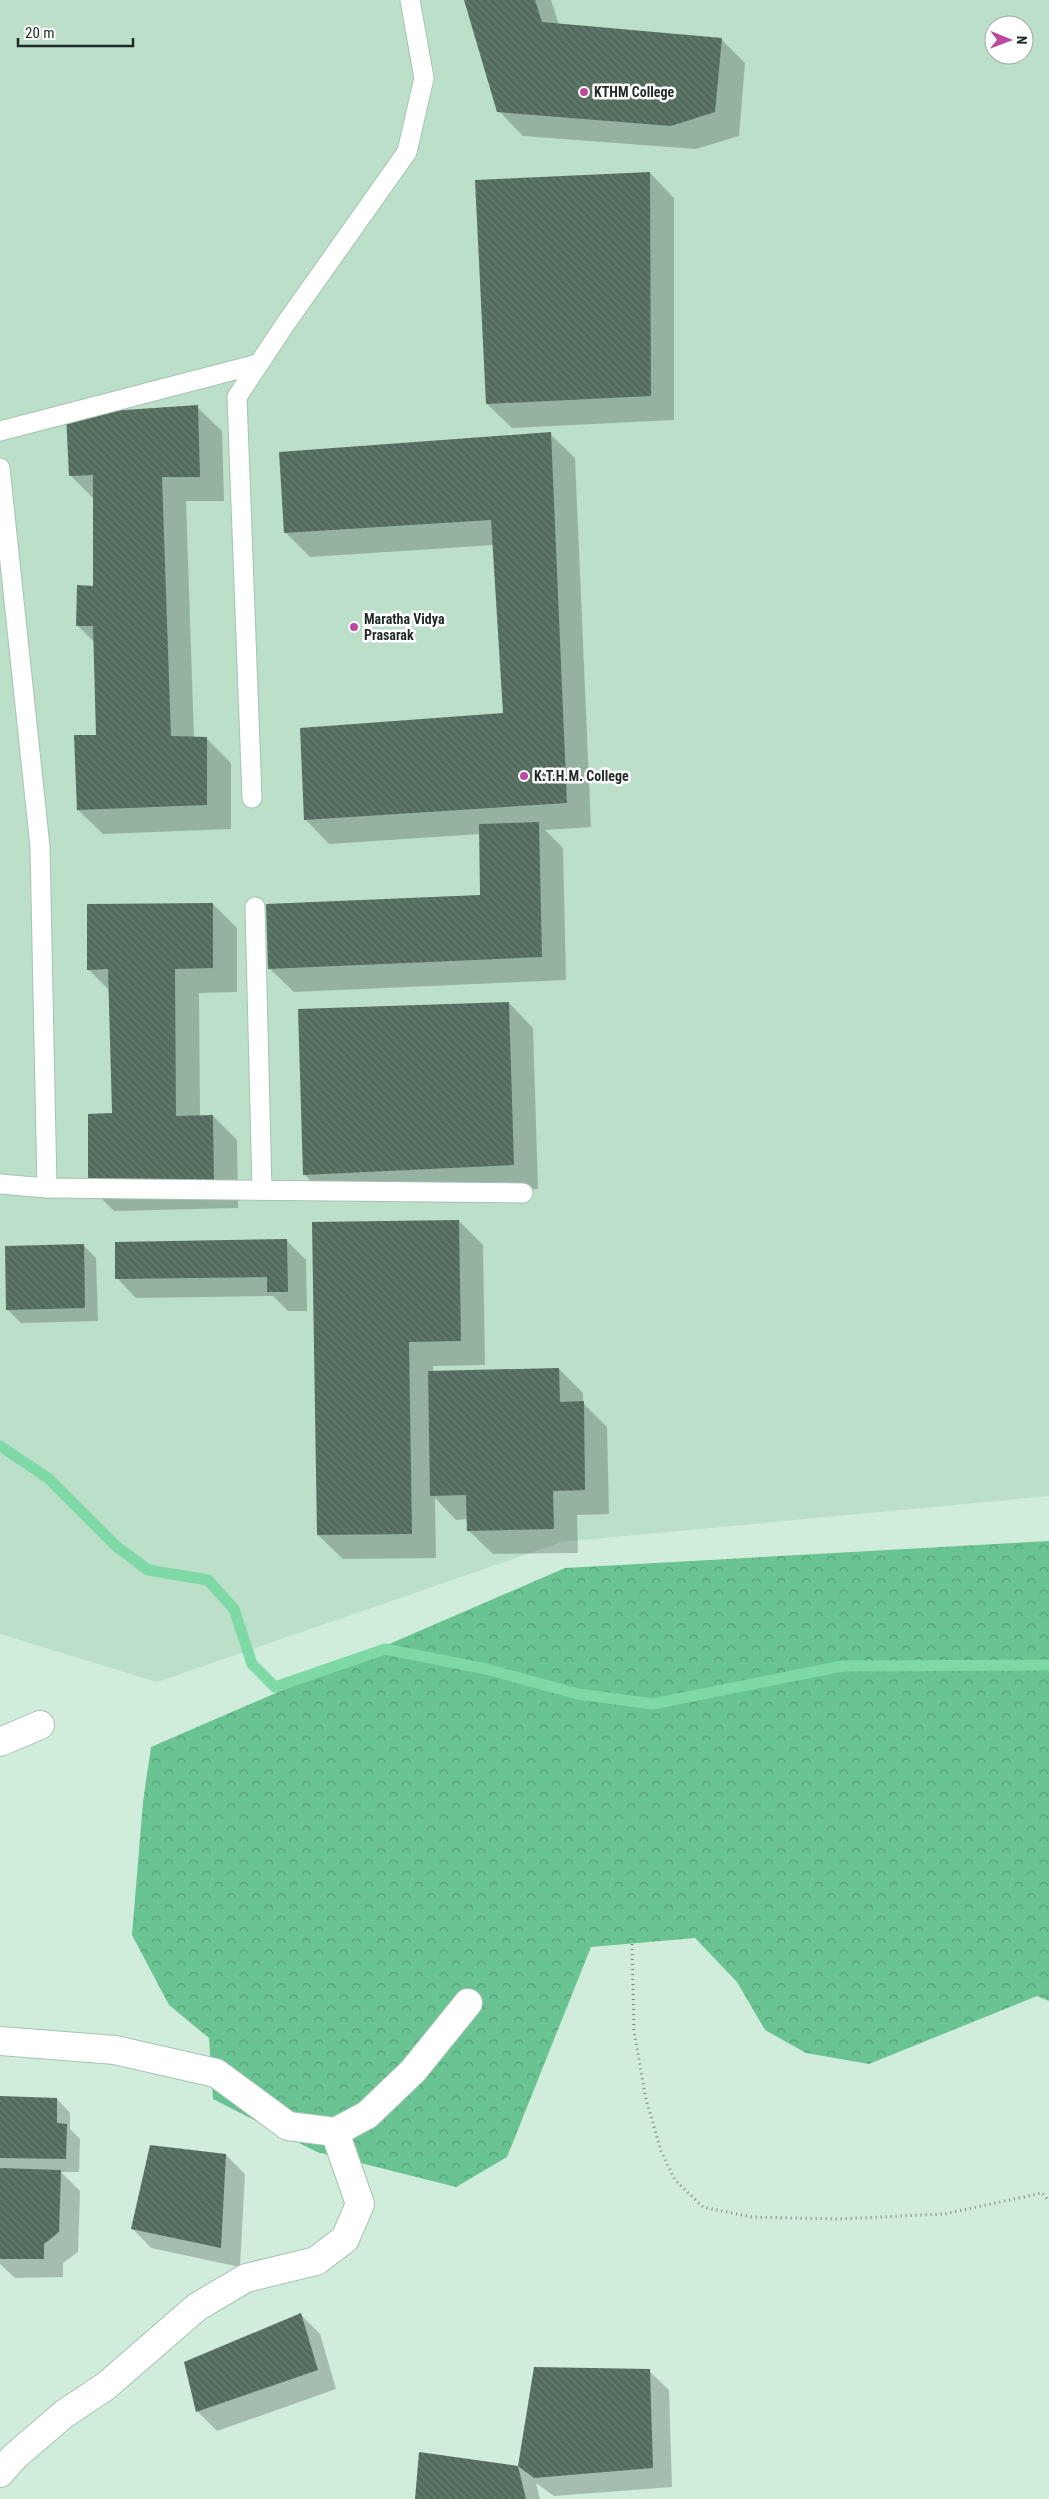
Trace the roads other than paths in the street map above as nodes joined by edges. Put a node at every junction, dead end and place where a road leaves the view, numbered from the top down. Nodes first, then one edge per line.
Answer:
1 (410, 0) edge
2 (258, 364) junction
3 (0, 431) edge
4 (0, 468) edge
5 (252, 798) dead end
6 (254, 906) dead end
7 (0, 1184) edge
8 (46, 1188) junction
9 (262, 1190) junction
10 (523, 1193) dead end
11 (40, 1725) dead end
12 (0, 1742) edge
13 (468, 2003) dead end
14 (0, 2042) edge
15 (335, 2132) junction
16 (0, 2473) edge

1 - 2 lane
2 - 3 lane
2 - 5 lane
4 - 8 lane
6 - 9 lane
7 - 8 lane
8 - 9 lane
9 - 10 lane
11 - 12 street
13 - 15 street
14 - 15 street
15 - 16 street

